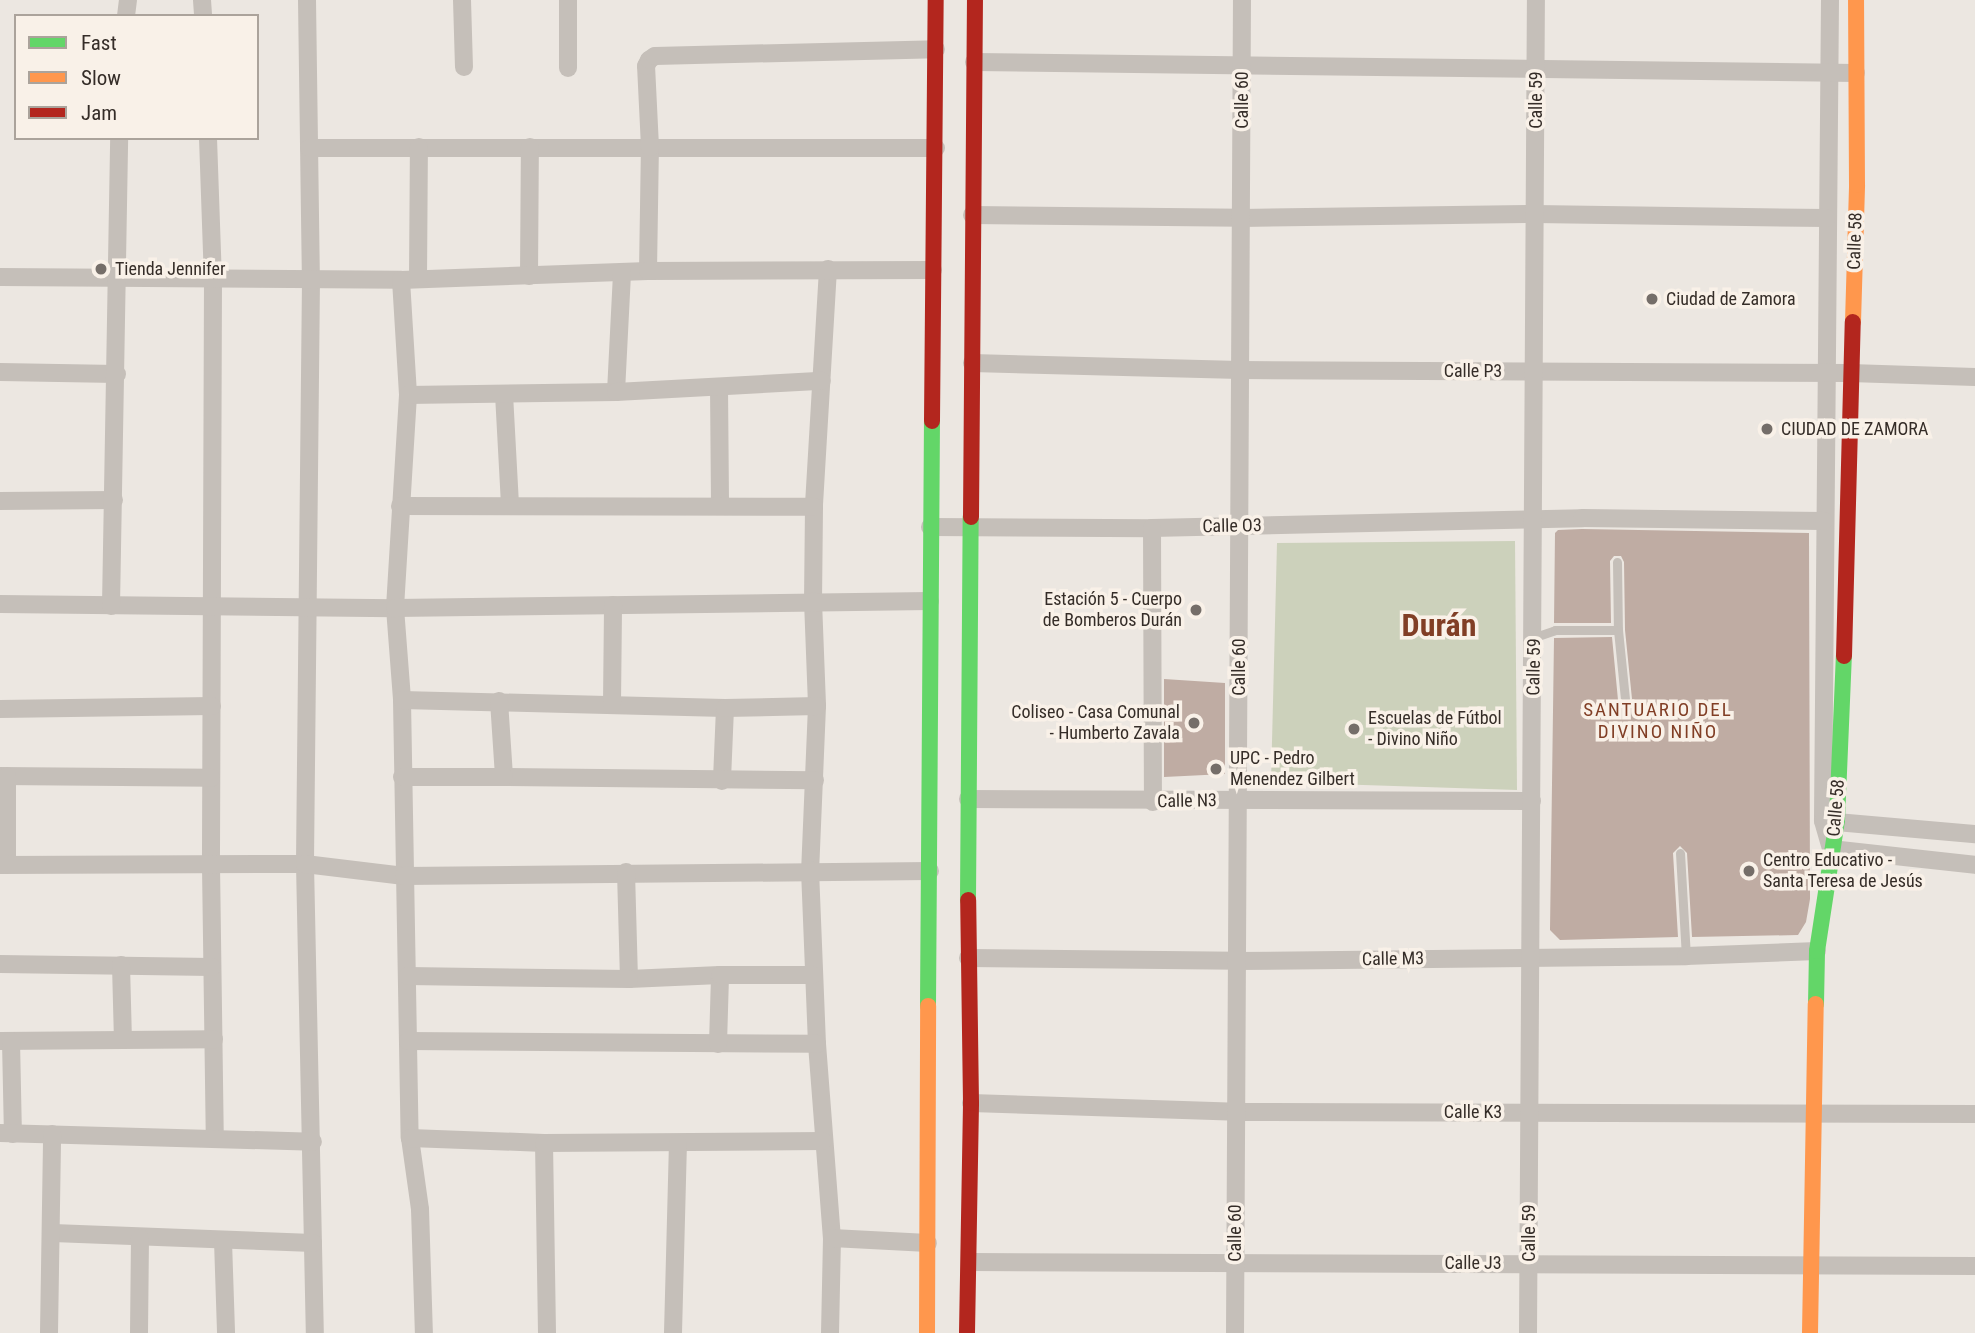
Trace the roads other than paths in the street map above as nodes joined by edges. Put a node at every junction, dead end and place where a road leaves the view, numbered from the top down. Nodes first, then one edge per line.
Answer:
1 (307, 0) edge
2 (461, 0) edge
3 (568, 0) edge
4 (936, 0) edge
5 (975, 0) edge
6 (1242, 0) edge
7 (1536, 0) edge
8 (1830, 0) edge
9 (1856, 0) edge
10 (936, 49) junction
11 (974, 62) junction
12 (464, 67) dead end
13 (568, 68) dead end
14 (1242, 68) junction
15 (1536, 70) junction
16 (1829, 72) junction
17 (1856, 73) junction
18 (119, 140) edge
19 (208, 140) edge
20 (419, 147) junction
21 (530, 147) junction
22 (650, 147) junction
23 (309, 148) junction
24 (936, 148) junction
25 (1535, 214) junction
26 (972, 215) junction
27 (1241, 218) junction
28 (1826, 218) junction
29 (828, 269) junction
30 (933, 270) junction
31 (648, 271) junction
32 (622, 272) junction
33 (529, 276) junction
34 (0, 277) edge
35 (115, 279) junction
36 (213, 279) junction
37 (311, 279) junction
38 (410, 279) junction
39 (972, 363) junction
40 (1240, 370) junction
41 (1534, 371) junction
42 (0, 372) edge
43 (1850, 373) junction
44 (117, 374) junction
45 (1825, 374) junction
46 (1975, 377) edge
47 (822, 381) junction
48 (719, 387) junction
49 (617, 392) junction
50 (505, 394) junction
51 (408, 395) junction
52 (114, 500) junction
53 (0, 501) edge
54 (510, 505) junction
55 (720, 505) junction
56 (400, 506) junction
57 (814, 507) junction
58 (1533, 519) junction
59 (1824, 521) junction
60 (1240, 525) junction
61 (972, 526) junction
62 (930, 527) junction
63 (1152, 528) junction
64 (1617, 562) dead end
65 (813, 601) junction
66 (930, 601) junction
67 (0, 604) edge
68 (613, 605) junction
69 (111, 606) junction
70 (309, 606) junction
71 (212, 607) junction
72 (395, 608) junction
73 (1618, 630) junction
74 (1535, 637) junction
75 (1625, 699) dead end
76 (402, 700) junction
77 (499, 701) junction
78 (612, 704) junction
79 (212, 706) junction
80 (817, 706) junction
81 (725, 708) junction
82 (0, 709) edge
83 (3, 776) edge
84 (402, 777) junction
85 (504, 777) junction
86 (211, 778) junction
87 (815, 780) junction
88 (722, 781) junction
89 (968, 799) junction
90 (1238, 800) junction
91 (1532, 801) junction
92 (1153, 802) junction
93 (1830, 821) junction
94 (1975, 834) edge
95 (1831, 849) junction
96 (1680, 853) dead end
97 (305, 864) junction
98 (3, 865) edge
99 (1975, 865) edge
100 (211, 866) junction
101 (810, 870) junction
102 (930, 871) junction
103 (626, 872) junction
104 (404, 876) junction
105 (1817, 951) junction
106 (1686, 956) junction
107 (968, 958) junction
108 (1531, 958) junction
109 (1237, 961) junction
110 (0, 964) edge
111 (121, 965) junction
112 (212, 967) junction
113 (720, 975) junction
114 (813, 975) junction
115 (408, 976) junction
116 (629, 979) junction
117 (214, 1039) junction
118 (123, 1040) junction
119 (6, 1041) edge
120 (408, 1041) junction
121 (718, 1044) junction
122 (817, 1044) junction
123 (971, 1103) junction
124 (1236, 1112) junction
125 (1530, 1113) junction
126 (1813, 1114) junction
127 (1975, 1114) edge
128 (6, 1133) edge
129 (52, 1134) junction
130 (215, 1138) junction
131 (411, 1138) junction
132 (823, 1141) junction
133 (313, 1142) junction
134 (544, 1143) junction
135 (678, 1144) junction
136 (52, 1233) junction
137 (140, 1238) junction
138 (832, 1238) junction
139 (223, 1241) junction
140 (928, 1243) junction
141 (313, 1244) junction
142 (970, 1262) junction
143 (1235, 1262) junction
144 (1529, 1264) junction
145 (1810, 1265) junction
146 (1975, 1266) edge
147 (49, 1333) edge
148 (139, 1333) edge
149 (226, 1333) edge
150 (315, 1333) edge
151 (424, 1333) edge
152 (547, 1333) edge
153 (673, 1333) edge
154 (830, 1333) edge
155 (928, 1333) edge
156 (967, 1333) edge
157 (1235, 1333) edge
158 (1528, 1333) edge
159 (1810, 1333) edge

1 - 23 street
2 - 12 street
3 - 13 street
4 - 10 street
5 - 11 street
6 - 14 street, Calle 60
7 - 15 street, Calle 59
8 - 16 street, Calle 58
9 - 17 street, Calle 58
10 - 22 street
10 - 24 street
11 - 14 street
11 - 26 street
14 - 15 street
14 - 27 street, Calle 60
15 - 16 street
15 - 25 street, Calle 59
16 - 17 street
16 - 28 street, Calle 58
17 - 43 street, Calle 58
18 - 35 street
19 - 36 street
20 - 21 street
20 - 23 street
20 - 38 street
21 - 22 street
21 - 33 street
22 - 24 street
22 - 31 street
23 - 37 street
24 - 30 street
25 - 27 street
25 - 28 street
25 - 41 street, Calle 59
26 - 27 street
26 - 39 street
27 - 40 street, Calle 60
28 - 45 street, Calle 58
29 - 30 street
29 - 31 street
29 - 47 street
30 - 62 street
31 - 32 street
32 - 33 street
32 - 49 street
33 - 38 street
34 - 35 street
35 - 36 street
35 - 44 street
36 - 37 street
36 - 71 street
37 - 38 street
37 - 70 street
38 - 51 street
39 - 40 street, Calle P3
39 - 61 street
40 - 41 street, Calle P3
40 - 60 street, Calle 60
41 - 45 street, Calle P3
41 - 58 street, Calle 59
42 - 44 street
43 - 45 street, Calle P3
43 - 46 street, Calle P3
43 - 93 street, Calle 58
44 - 52 street
45 - 59 street, Calle 58
47 - 48 street
47 - 57 street
48 - 49 street
48 - 55 street
49 - 50 street
50 - 51 street
50 - 54 street
51 - 56 street
52 - 53 street
52 - 69 street
54 - 55 street
54 - 56 street
55 - 57 street
56 - 72 street
57 - 65 street
58 - 59 street, Calle O3
58 - 60 street, Calle O3
58 - 74 street, Calle 59
59 - 93 street, Calle 58
60 - 63 street, Calle O3
60 - 90 street, Calle 60
61 - 62 street, Calle O3
61 - 63 street, Calle O3
61 - 89 street
62 - 66 street
63 - 92 street
64 - 73 lane
65 - 66 street
65 - 68 street
65 - 80 street
66 - 102 street
67 - 69 street
68 - 72 street
68 - 78 street
69 - 71 street
70 - 71 street
70 - 72 street
70 - 97 street
71 - 79 street
72 - 76 street
73 - 74 lane
73 - 75 lane
74 - 91 street, Calle 59
76 - 77 street
76 - 84 street
77 - 78 street
77 - 85 street
78 - 81 street
79 - 82 street
79 - 86 street
80 - 81 street
80 - 87 street
81 - 88 street
83 - 86 street
83 - 98 street
84 - 85 street
84 - 104 street
85 - 88 street
86 - 100 street
87 - 88 street
87 - 101 street
89 - 92 street, Calle N3
89 - 107 street
90 - 91 street, Calle N3
90 - 92 street, Calle N3
90 - 109 street, Calle 60
91 - 108 street, Calle 59
93 - 94 street
93 - 95 street, Calle 58
95 - 99 street
95 - 105 street
96 - 106 lane
97 - 100 street
97 - 104 street
97 - 133 street
98 - 100 street
100 - 112 street
101 - 102 street
101 - 103 street
101 - 114 street
102 - 140 street
103 - 104 street
103 - 116 street
104 - 115 street
105 - 106 street, Calle M3
105 - 126 street
106 - 108 street, Calle M3
107 - 109 street, Calle M3
107 - 123 street
108 - 109 street, Calle M3
108 - 125 street, Calle 59
109 - 124 street, Calle 60
110 - 111 street
111 - 112 street
111 - 118 street
112 - 117 street
113 - 114 street
113 - 116 street
113 - 121 street
114 - 122 street
115 - 116 street
115 - 120 street
117 - 118 street
117 - 130 street
118 - 119 street
119 - 128 street
120 - 121 street
120 - 131 street
121 - 122 street
122 - 132 street
123 - 124 street, Calle K3
123 - 142 street
124 - 125 street, Calle K3
124 - 143 street, Calle 60
125 - 126 street, Calle K3
125 - 144 street, Calle 59
126 - 127 street, Calle K3
126 - 145 street
128 - 129 street
129 - 130 street
129 - 136 street
130 - 133 street
131 - 134 street
131 - 151 street
132 - 135 street
132 - 138 street
133 - 141 street
134 - 135 street
134 - 152 street
135 - 153 street
136 - 137 street
136 - 147 street
137 - 139 street
137 - 148 street
138 - 140 street
138 - 154 street
139 - 141 street
139 - 149 street
140 - 155 street
141 - 150 street
142 - 143 street, Calle J3
142 - 156 street
143 - 144 street, Calle J3
143 - 157 street, Calle 60
144 - 145 street, Calle J3
144 - 158 street, Calle 59
145 - 146 street, Calle J3
145 - 159 street

